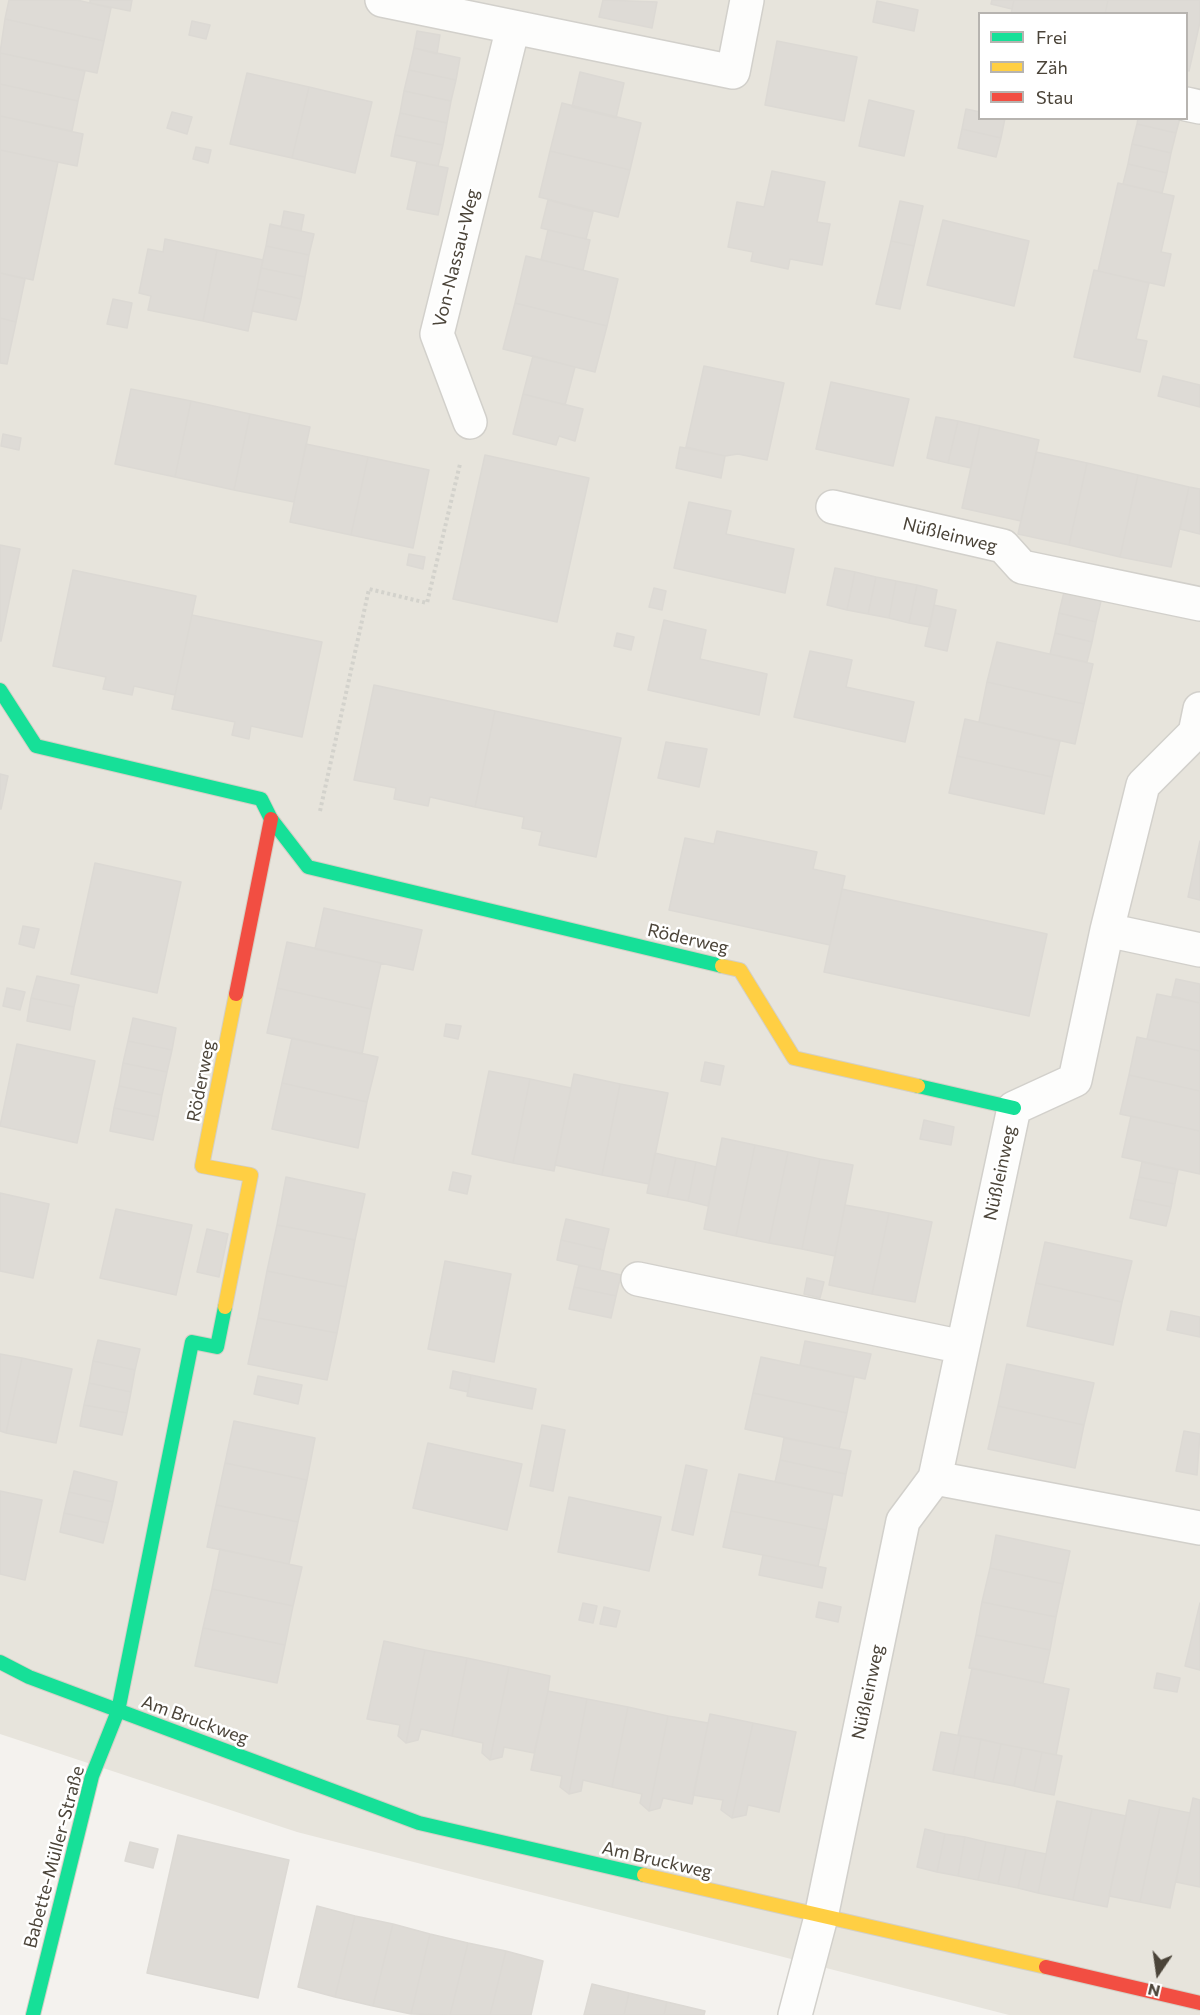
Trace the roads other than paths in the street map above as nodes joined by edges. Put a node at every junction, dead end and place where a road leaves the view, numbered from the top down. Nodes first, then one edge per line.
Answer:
1 (382, 0) edge
2 (747, 0) edge
3 (513, 27) junction
4 (470, 422) road end
5 (834, 507) dead end
6 (1200, 604) edge
7 (0, 690) edge
8 (1200, 709) edge
9 (271, 819) junction
10 (1107, 930) junction
11 (1200, 950) edge
12 (1014, 1108) junction
13 (638, 1280) dead end
14 (225, 1310) joint
15 (963, 1347) junction
16 (935, 1478) junction
17 (1200, 1528) edge
18 (0, 1662) edge
19 (118, 1711) junction
20 (821, 1917) junction
21 (1200, 2003) edge
22 (33, 2015) edge
23 (795, 2015) edge

1 - 3 street
2 - 3 street
3 - 4 street, Von-Nassau-Weg
5 - 6 street, Nüßleinweg
7 - 9 street
8 - 10 street, Nüßleinweg
9 - 12 street, Röderweg
9 - 14 street, Röderweg
10 - 11 street
10 - 12 street, Nüßleinweg
12 - 15 street, Nüßleinweg
13 - 15 street
14 - 19 street, Am Bruckweg
15 - 16 street, Nüßleinweg
16 - 17 street
16 - 20 street, Nüßleinweg
18 - 19 street, Am Bruckweg
19 - 20 street, Am Bruckweg
19 - 22 street, Babette-Müller-Straße
20 - 21 street, Am Bruckweg
20 - 23 street, Nüßleinweg

